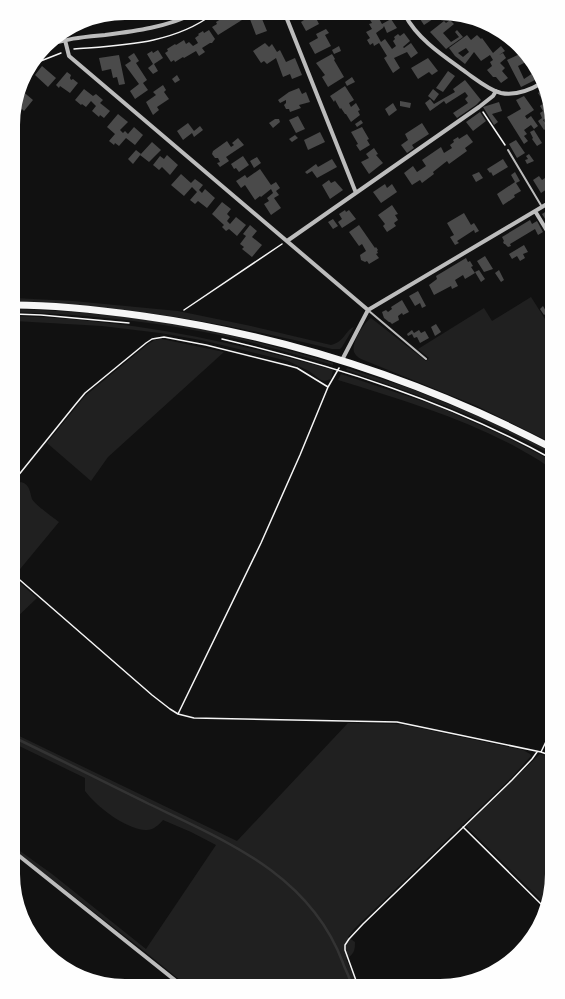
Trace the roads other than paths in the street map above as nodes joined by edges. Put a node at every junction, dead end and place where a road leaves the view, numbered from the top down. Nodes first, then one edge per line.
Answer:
1 (178, 20) edge
2 (287, 20) edge
3 (408, 20) edge
4 (65, 40) joint
5 (537, 85) edge
6 (496, 91) junction
7 (508, 150) road end
8 (356, 193) junction
9 (545, 205) edge
10 (542, 207) junction
11 (534, 211) junction
12 (545, 229) edge
13 (287, 241) junction
14 (20, 305) edge
15 (368, 310) junction
16 (426, 359) dead end
17 (342, 360) junction
18 (545, 445) edge
19 (20, 858) edge
20 (173, 979) edge

1 - 4 street
2 - 8 street
3 - 6 street
4 - 13 street
5 - 6 street
6 - 8 street
7 - 10 lane
8 - 13 street
9 - 10 street
10 - 11 street
11 - 12 street
11 - 15 street
13 - 15 street
14 - 17 main road
15 - 16 lane
15 - 17 street
17 - 18 main road
19 - 20 street

